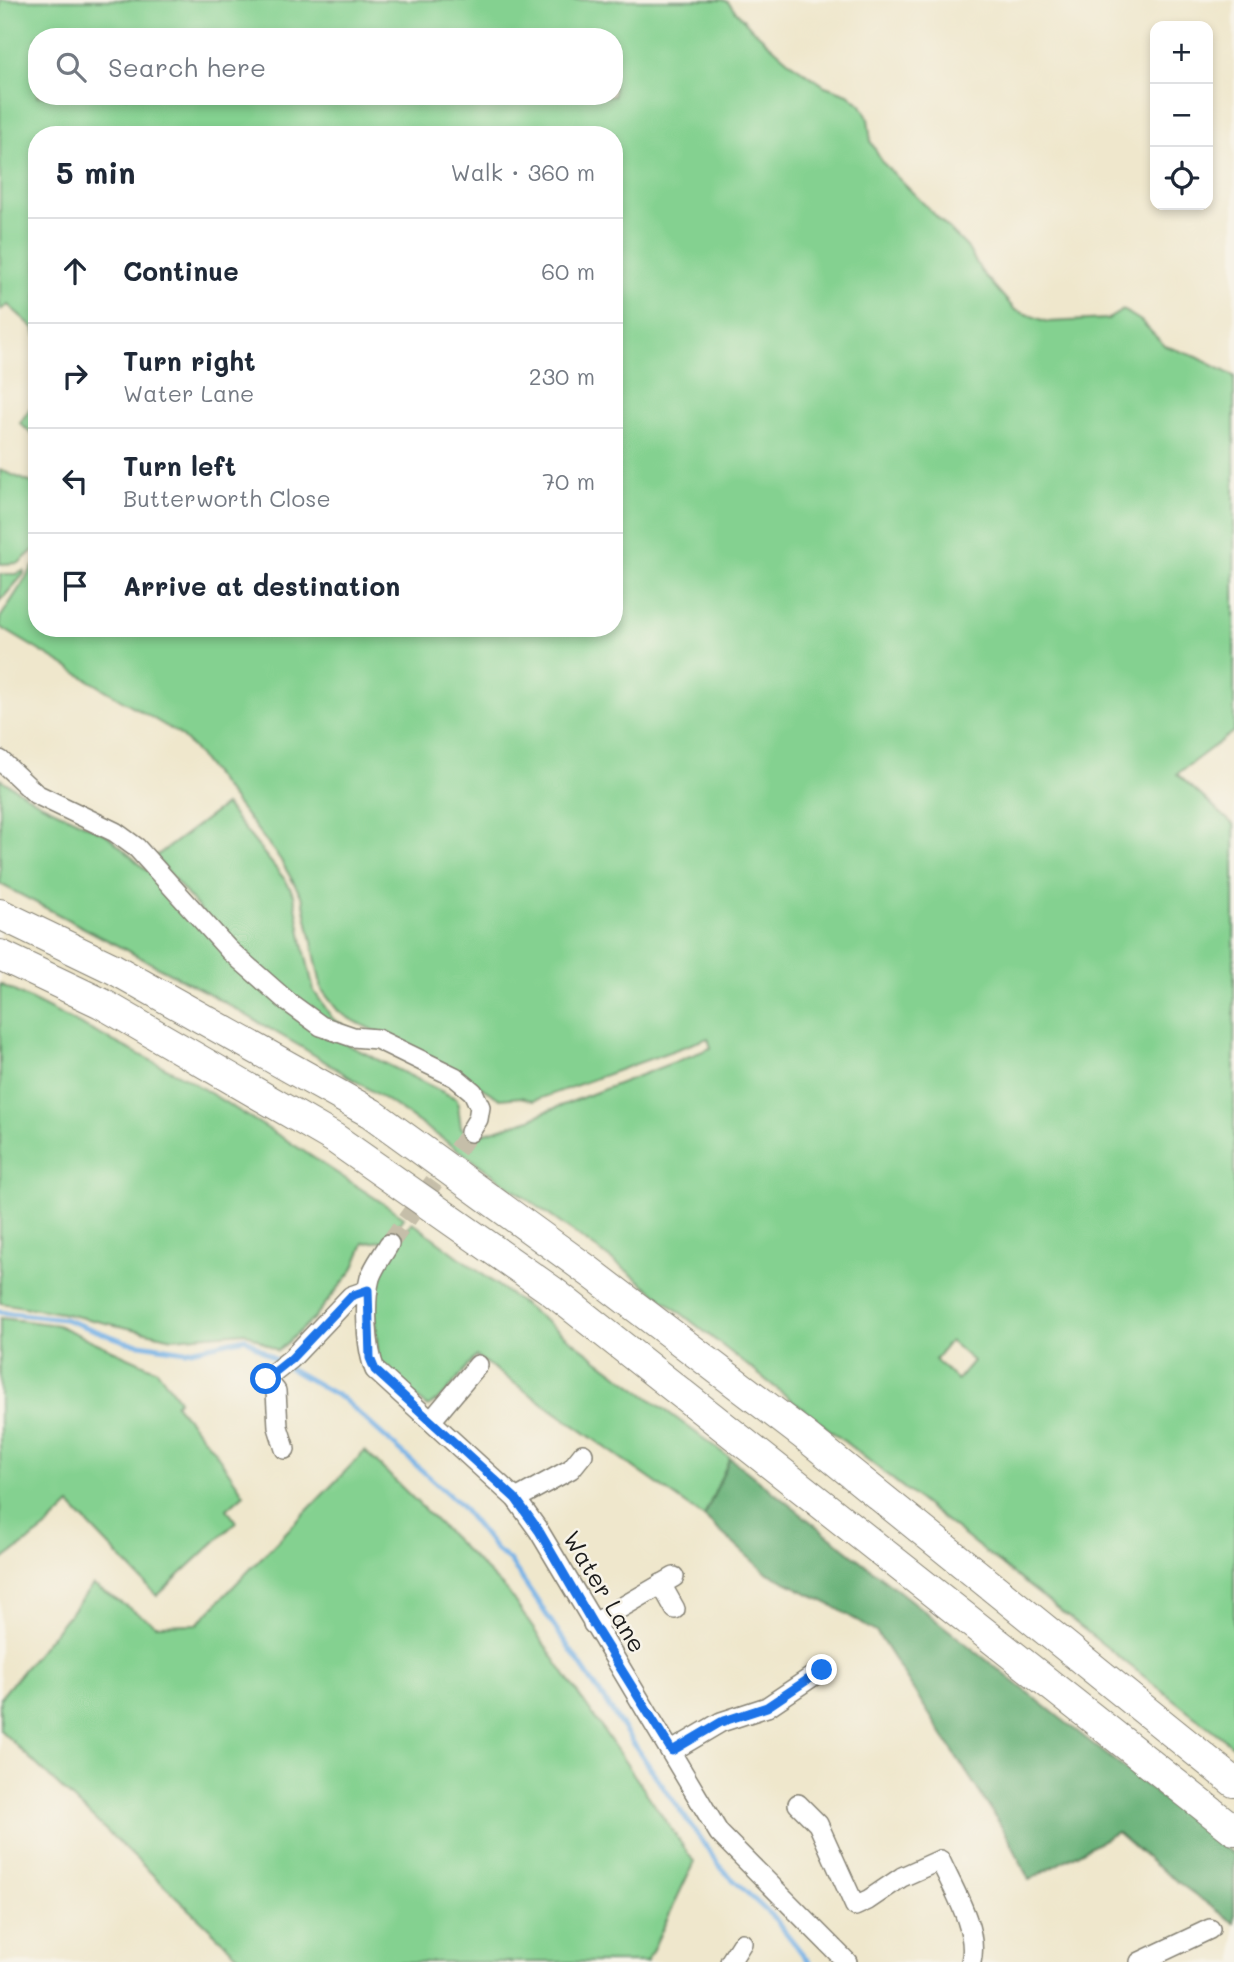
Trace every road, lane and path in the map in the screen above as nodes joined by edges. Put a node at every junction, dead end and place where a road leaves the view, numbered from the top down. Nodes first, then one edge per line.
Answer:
1 (0, 760) edge
2 (0, 914) edge
3 (0, 955) edge
4 (470, 1132) tunnel mouth
5 (389, 1244) tunnel mouth
6 (368, 1290) junction
7 (478, 1365) dead end
8 (431, 1421) junction
9 (285, 1449) dead end
10 (583, 1454) dead end
11 (516, 1499) junction
12 (675, 1609) dead end
13 (593, 1624) junction
14 (822, 1670) dead end
15 (672, 1751) junction
16 (1234, 1782) edge
17 (798, 1804) dead end
18 (1234, 1830) edge
19 (1210, 1930) dead end
20 (742, 1943) dead end
21 (1141, 1961) edge
22 (730, 1962) edge
23 (847, 1962) edge
24 (971, 1962) edge

1 - 4 street
2 - 16 highway
3 - 18 highway
5 - 6 street, Water Lane
6 - 8 street, Water Lane
6 - 9 street
7 - 8 street
8 - 11 street, Water Lane
10 - 11 street
11 - 13 street, Water Lane
12 - 13 street
13 - 15 street, Water Lane
14 - 15 street
15 - 23 street, Water Lane
17 - 24 street
19 - 21 street
20 - 22 street

